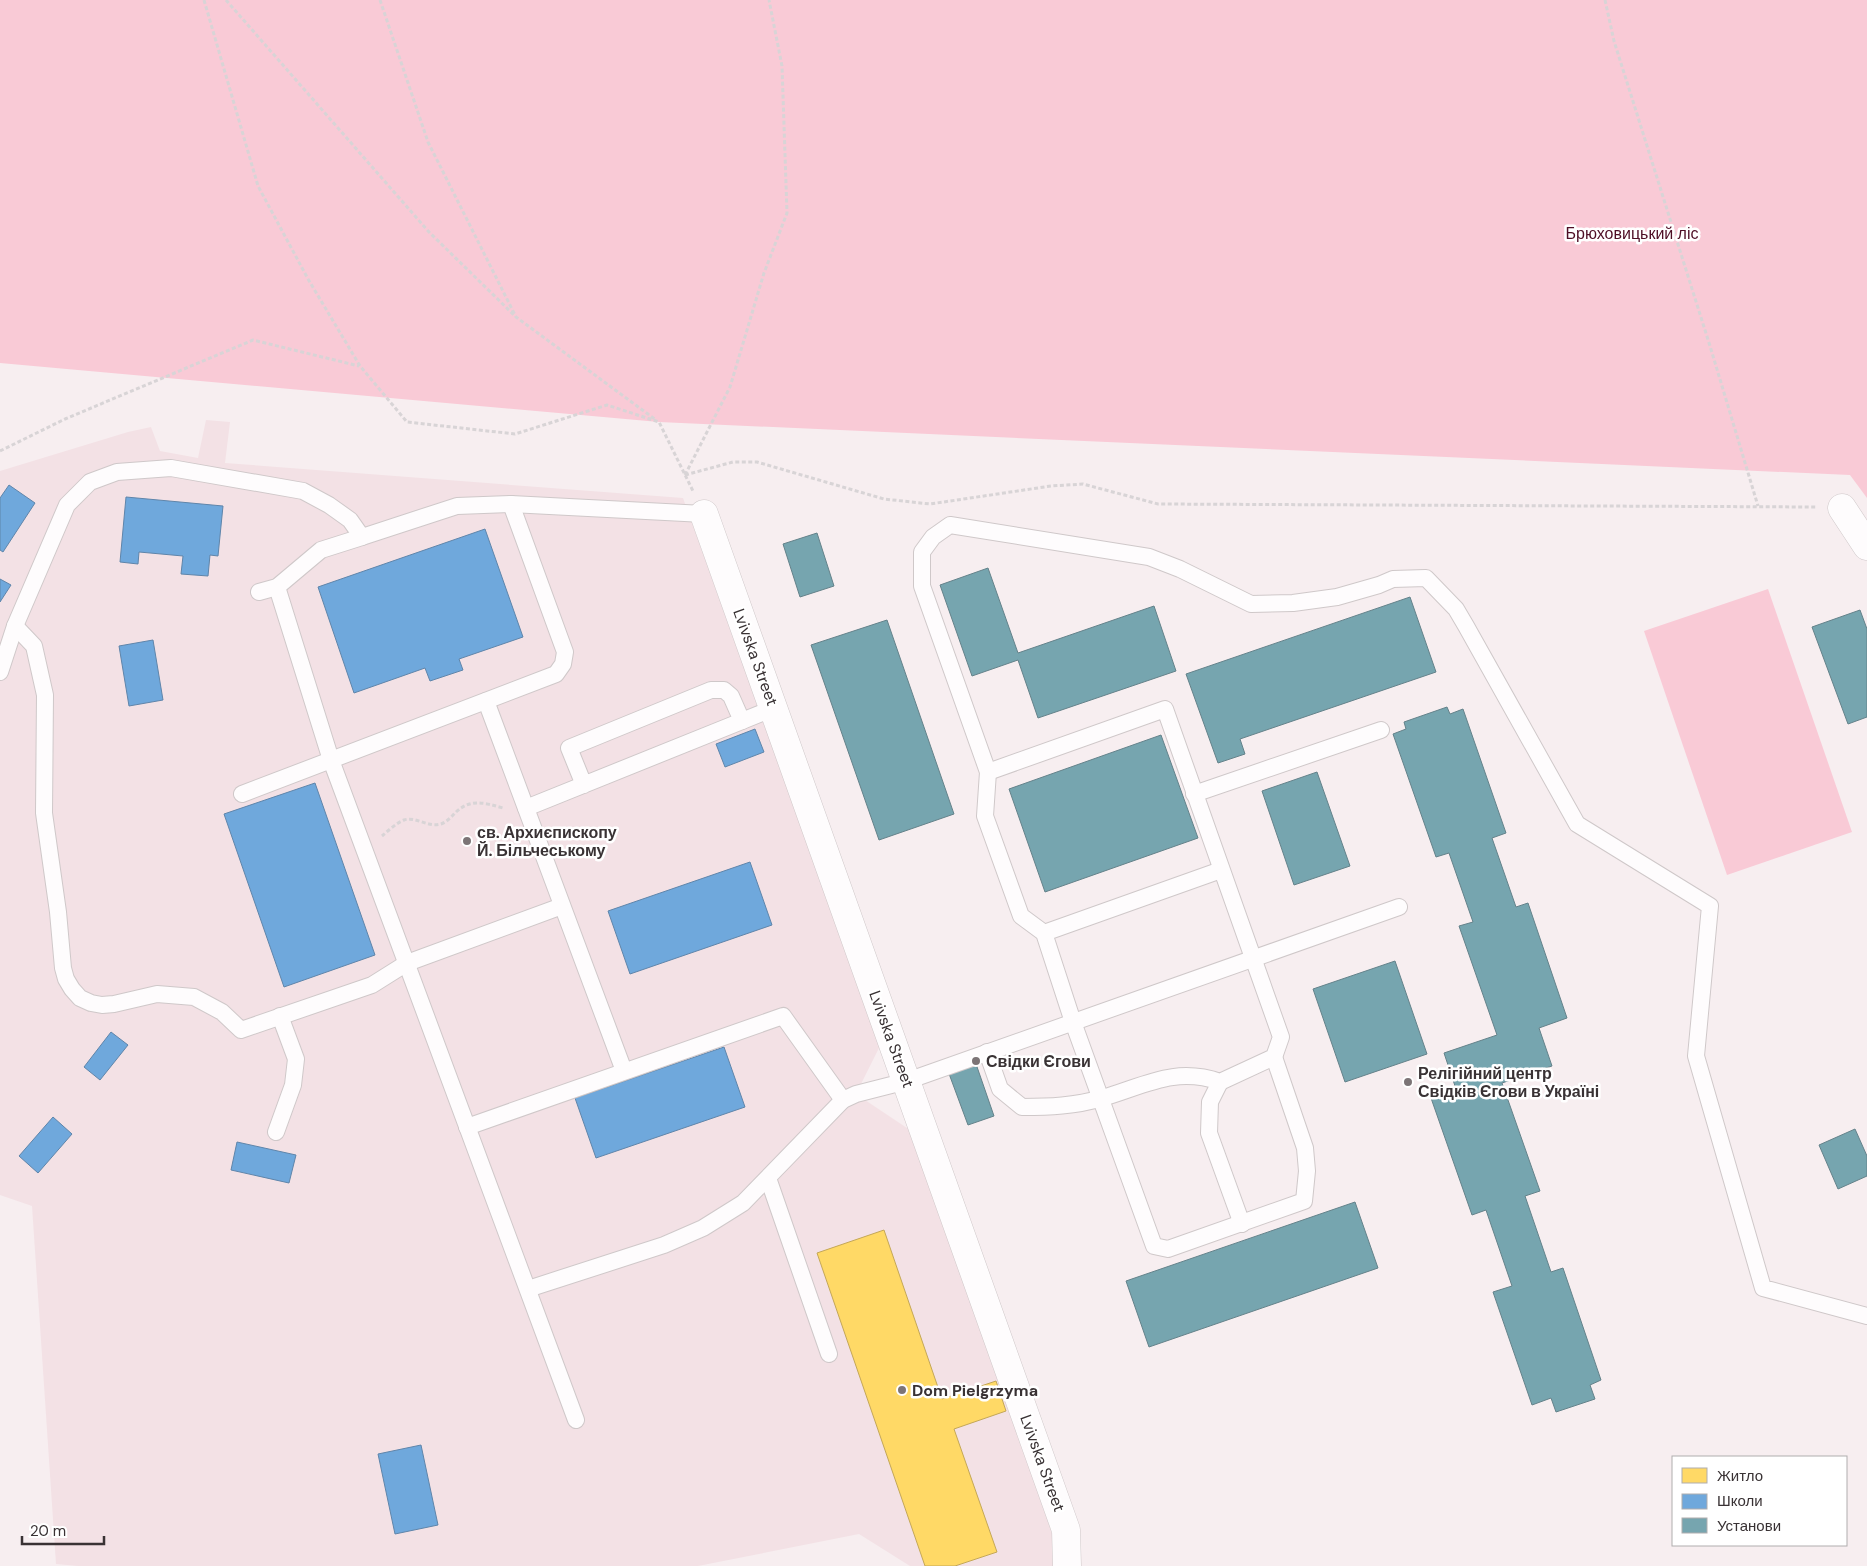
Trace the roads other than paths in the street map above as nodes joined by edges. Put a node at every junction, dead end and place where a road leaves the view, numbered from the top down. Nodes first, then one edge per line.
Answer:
1 (511, 504) junction
2 (1842, 508) road end
3 (704, 514) joint
4 (362, 537) junction
5 (1867, 546) edge
6 (276, 587) junction
7 (259, 592) dead end
8 (15, 626) junction
9 (0, 672) edge
10 (486, 701) junction
11 (774, 708) junction
12 (742, 721) junction
13 (1381, 730) dead end
14 (331, 760) junction
15 (988, 772) junction
16 (584, 785) junction
17 (242, 794) dead end
18 (1194, 794) junction
19 (526, 808) junction
20 (1221, 870) junction
21 (562, 906) junction
22 (1399, 907) dead end
23 (1044, 933) junction
24 (1253, 958) junction
25 (407, 962) junction
26 (280, 1016) junction
27 (1074, 1022) junction
28 (987, 1052) junction
29 (1274, 1057) junction
30 (624, 1072) junction
31 (907, 1081) junction
32 (1220, 1082) junction
33 (1101, 1098) junction
34 (843, 1100) junction
35 (467, 1126) junction
36 (276, 1132) dead end
37 (768, 1178) junction
38 (1242, 1224) junction
39 (528, 1289) junction
40 (1867, 1316) edge
41 (829, 1354) dead end
42 (576, 1420) dead end
43 (1067, 1566) edge

1 - 3 lane
1 - 4 lane
1 - 10 lane
2 - 5 street
3 - 11 street, Lvivska Street
4 - 6 lane
4 - 8 lane
6 - 7 lane
6 - 14 lane
8 - 9 lane
8 - 26 lane
10 - 14 lane
10 - 19 lane
11 - 12 lane
11 - 31 street, Lvivska Street
12 - 16 lane
12 - 16 lane
13 - 18 lane
14 - 17 lane
14 - 25 lane
15 - 18 lane
15 - 23 lane
15 - 40 lane
16 - 19 lane
18 - 20 lane
19 - 21 lane
20 - 23 lane
20 - 24 lane
21 - 25 lane
21 - 30 lane
22 - 24 lane
23 - 27 lane
24 - 27 lane
24 - 29 lane
25 - 26 lane
25 - 35 lane
26 - 36 lane
27 - 28 lane
27 - 33 lane
28 - 31 lane
28 - 33 lane
29 - 32 lane
29 - 38 lane
30 - 34 lane
30 - 35 lane
31 - 34 lane
31 - 43 street, Lvivska Street
32 - 33 lane
32 - 38 lane
33 - 38 lane
34 - 37 lane
35 - 39 lane
37 - 39 lane
37 - 41 lane
39 - 42 lane

